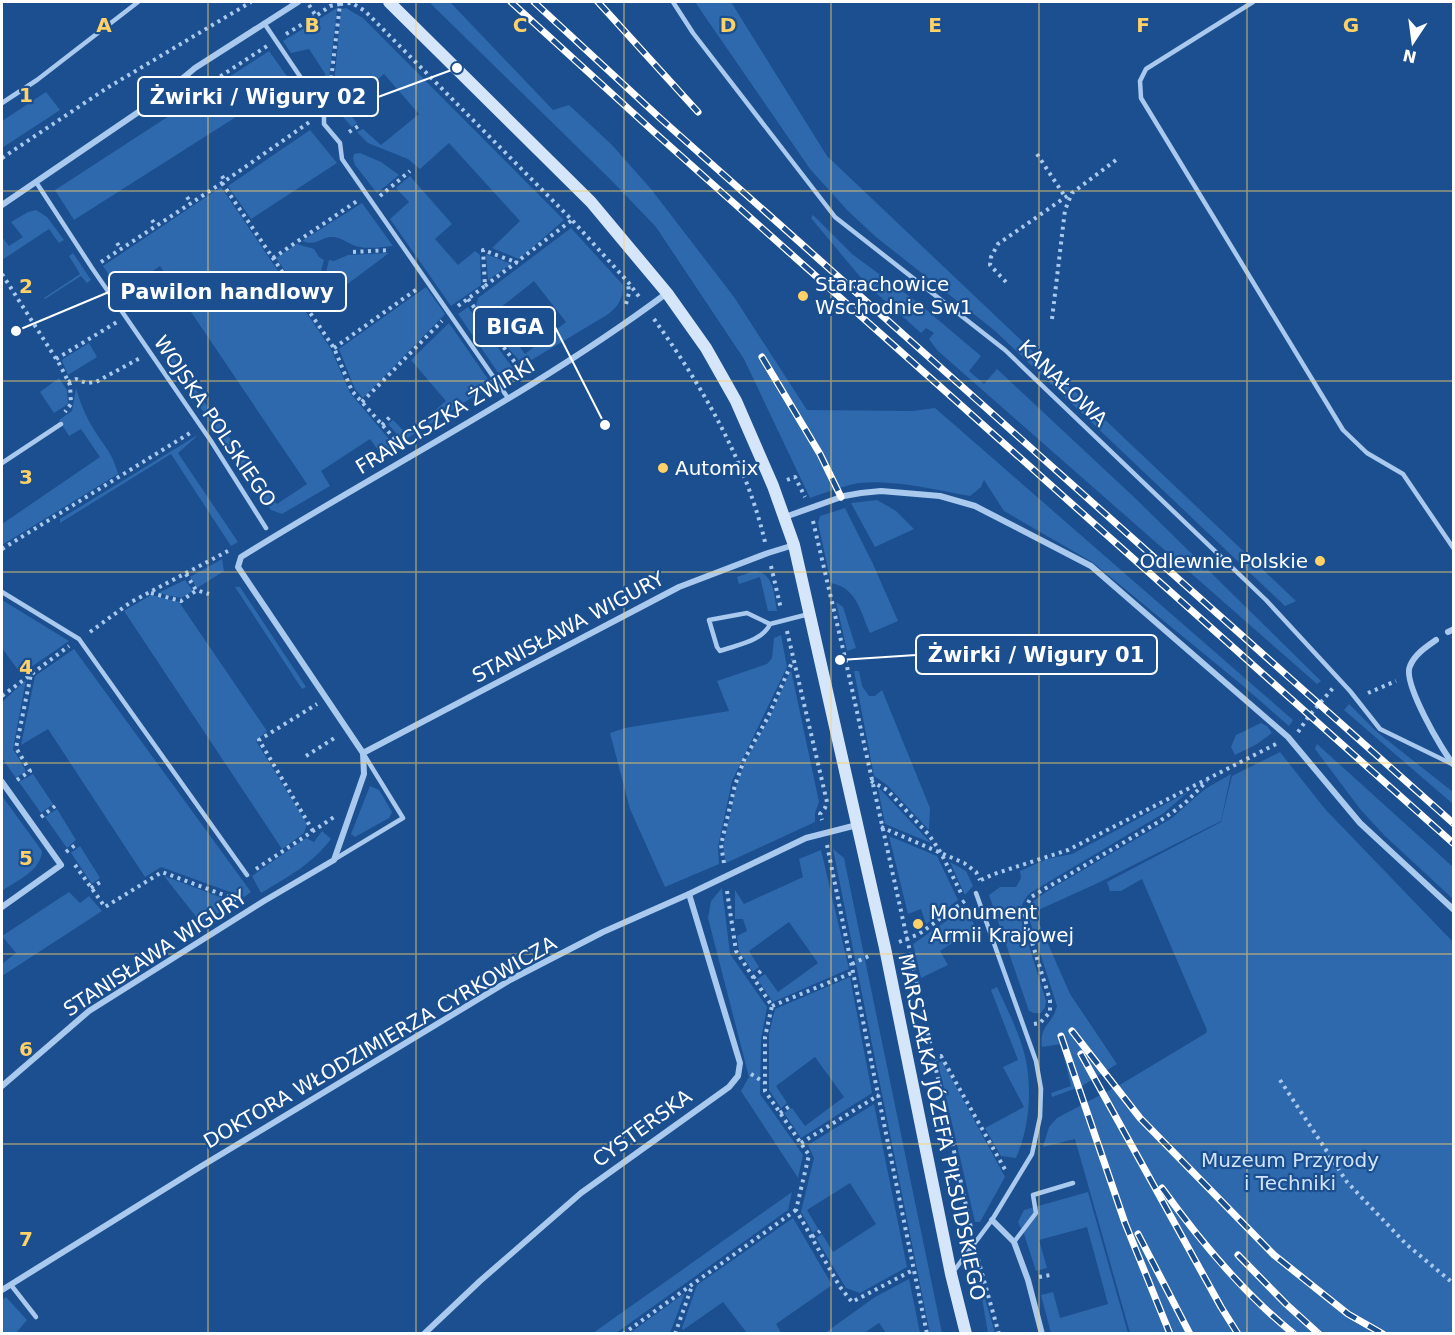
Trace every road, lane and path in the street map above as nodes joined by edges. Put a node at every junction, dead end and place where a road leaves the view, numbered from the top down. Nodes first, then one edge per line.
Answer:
1 (138, 2) edge
2 (251, 2) edge
3 (298, 2) edge
4 (307, 2) edge
5 (389, 2) edge
6 (673, 2) edge
7 (1253, 2) edge
8 (316, 16) junction
9 (264, 23) junction
10 (276, 41) junction
11 (2, 103) edge
12 (167, 111) dead end
13 (324, 112) junction
14 (343, 124) dead end
15 (360, 125) dead end
16 (1036, 154) dead end
17 (2, 158) edge
18 (1116, 160) dead end
19 (410, 171) dead end
20 (222, 176) dead end
21 (36, 182) junction
22 (224, 182) junction
23 (1072, 193) junction
24 (367, 194) junction
25 (187, 197) dead end
26 (1066, 198) junction
27 (372, 202) junction
28 (191, 203) junction
29 (1068, 203) junction
30 (2, 205) edge
31 (152, 220) dead end
32 (572, 220) dead end
33 (156, 226) junction
34 (117, 243) dead end
35 (121, 249) junction
36 (406, 249) junction
37 (353, 252) dead end
38 (273, 258) junction
39 (518, 263) junction
40 (92, 268) junction
41 (2, 274) edge
42 (428, 281) junction
43 (628, 282) dead end
44 (1006, 282) dead end
45 (485, 286) junction
46 (667, 293) junction
47 (468, 299) junction
48 (450, 312) junction
49 (621, 312) dead end
50 (126, 317) junction
51 (1052, 319) dead end
52 (510, 330) dead end
53 (497, 339) junction
54 (334, 348) junction
55 (150, 352) junction
56 (56, 359) junction
57 (532, 366) dead end
58 (68, 382) junction
59 (508, 398) junction
60 (362, 402) junction
61 (58, 417) dead end
62 (390, 417) dead end
63 (60, 424) dead end
64 (382, 425) junction
65 (201, 426) junction
66 (411, 457) junction
67 (2, 463) edge
68 (773, 486) junction
69 (750, 496) dead end
70 (809, 508) junction
71 (786, 517) junction
72 (266, 528) dead end
73 (794, 546) junction
74 (2, 549) edge
75 (1454, 549) edge
76 (226, 552) dead end
77 (238, 562) joint
78 (186, 574) junction
79 (197, 590) junction
80 (2, 592) edge
81 (150, 593) junction
82 (209, 594) dead end
83 (809, 614) junction
84 (770, 624) junction
85 (79, 639) junction
86 (1436, 640) dead end
87 (794, 659) dead end
88 (31, 673) junction
89 (1408, 675) junction
90 (1350, 692) junction
91 (2, 696) edge
92 (327, 699) junction
93 (337, 737) dead end
94 (1288, 737) junction
95 (363, 753) junction
96 (306, 756) dead end
97 (1453, 765) edge
98 (1210, 779) junction
99 (871, 780) junction
100 (16, 782) dead end
101 (2, 783) edge
102 (55, 806) dead end
103 (339, 814) dead end
104 (41, 817) dead end
105 (858, 825) junction
106 (881, 827) junction
107 (314, 831) junction
108 (78, 843) dead end
109 (66, 852) dead end
110 (941, 854) junction
111 (334, 860) junction
112 (247, 875) joint
113 (725, 876) junction
114 (102, 881) dead end
115 (976, 893) joint
116 (689, 894) junction
117 (965, 901) junction
118 (244, 902) dead end
119 (2, 907) edge
120 (1454, 910) edge
121 (985, 920) junction
122 (908, 938) junction
123 (762, 970) dead end
124 (854, 972) dead end
125 (753, 978) junction
126 (772, 1006) junction
127 (1024, 1027) junction
128 (934, 1060) junction
129 (1280, 1080) dead end
130 (2, 1086) edge
131 (879, 1095) dead end
132 (790, 1106) dead end
133 (780, 1113) junction
134 (801, 1143) junction
135 (1073, 1183) dead end
136 (1013, 1184) junction
137 (796, 1210) junction
138 (992, 1220) junction
139 (820, 1232) dead end
140 (812, 1237) junction
141 (1014, 1242) junction
142 (975, 1244) junction
143 (913, 1270) dead end
144 (951, 1274) junction
145 (692, 1284) junction
146 (1454, 1284) edge
147 (10, 1285) junction
148 (2, 1290) edge
149 (36, 1317) dead end
150 (424, 1334) edge
151 (623, 1334) edge
152 (675, 1334) edge
153 (966, 1334) edge
154 (999, 1334) edge
155 (1042, 1334) edge

1 - 11 lane
2 - 17 path
3 - 9 street
4 - 8 path
5 - 46 street, MARSZAŁKA JÓZEFA PIŁSUDSKIEGO
6 - 90 lane, KANAŁOWA
7 - 75 lane
8 - 10 path
8 - 13 path
9 - 10 lane
9 - 21 street
10 - 12 path
10 - 13 lane
13 - 22 path
13 - 24 lane
14 - 15 path
16 - 26 path
18 - 23 path
19 - 27 path
20 - 22 path
21 - 30 street
21 - 40 lane, WOJSKA POLSKIEGO
22 - 28 path
22 - 38 path
23 - 26 path
23 - 29 path
24 - 27 lane
24 - 38 path
25 - 28 path
26 - 29 path
26 - 44 path
27 - 36 lane
28 - 33 path
29 - 51 path
31 - 33 path
32 - 39 path
33 - 35 path
34 - 35 path
35 - 40 path
36 - 37 path
36 - 42 lane
38 - 54 path
39 - 45 path
39 - 45 path
40 - 50 lane, WOJSKA POLSKIEGO
41 - 56 path
42 - 48 lane
42 - 54 path
43 - 49 path
45 - 47 path
46 - 59 street, FRANCISZKA ŻWIRKI
46 - 68 street, MARSZAŁKA JÓZEFA PIŁSUDSKIEGO
47 - 48 path
47 - 53 path
48 - 59 lane
48 - 60 path
50 - 55 lane, WOJSKA POLSKIEGO
50 - 56 path
52 - 53 path
53 - 57 path
54 - 60 path
55 - 58 path
55 - 65 lane, WOJSKA POLSKIEGO
56 - 58 path
58 - 61 path
59 - 66 street, FRANCISZKA ŻWIRKI
60 - 64 path
62 - 64 path
63 - 67 lane
64 - 66 path
65 - 72 lane, WOJSKA POLSKIEGO
65 - 74 path
66 - 77 street, FRANCISZKA ŻWIRKI
68 - 69 path
68 - 70 path
68 - 71 street, MARSZAŁKA JÓZEFA PIŁSUDSKIEGO
70 - 71 street
70 - 94 street
70 - 99 path
71 - 73 street, MARSZAŁKA JÓZEFA PIŁSUDSKIEGO
73 - 83 street, MARSZAŁKA JÓZEFA PIŁSUDSKIEGO
73 - 95 street, STANISŁAWA WIGURY
76 - 78 path
77 - 92 street, STANISŁAWA WIGURY
78 - 79 path
78 - 81 path
79 - 81 path
79 - 82 path
80 - 85 lane
81 - 85 path
83 - 84 lane
83 - 105 street, MARSZAŁKA JÓZEFA PIŁSUDSKIEGO
84 - 84 lane
85 - 88 path
85 - 112 lane
86 - 89 street
87 - 113 path
88 - 91 path
88 - 100 path
89 - 90 path
89 - 97 street
90 - 94 path
90 - 97 lane, KANAŁOWA
92 - 95 street, STANISŁAWA WIGURY
92 - 107 path
93 - 96 path
94 - 98 path
94 - 120 street
95 - 111 street
95 - 111 lane, STANISŁAWA WIGURY
98 - 110 path
98 - 127 path
99 - 106 path
99 - 110 path
101 - 119 street
102 - 104 path
103 - 107 path
105 - 113 street, DOKTORA WŁODZIMIERZA CYRKOWICZA
105 - 144 street, MARSZAŁKA JÓZEFA PIŁSUDSKIEGO
106 - 110 path
106 - 122 path
107 - 112 path
108 - 109 path
110 - 117 path
111 - 130 street, STANISŁAWA WIGURY
113 - 116 street, DOKTORA WŁODZIMIERZA CYRKOWICZA
113 - 125 path
114 - 118 path
115 - 117 path
115 - 121 lane
116 - 147 street, DOKTORA WŁODZIMIERZA CYRKOWICZA
116 - 150 street, CYSTERSKA
117 - 121 path
117 - 122 path
121 - 127 lane
122 - 128 path
123 - 125 path
124 - 126 path
125 - 126 path
126 - 133 path
127 - 136 lane
128 - 136 path
128 - 142 path
129 - 146 path
131 - 134 path
132 - 133 path
133 - 134 path
134 - 137 path
135 - 141 lane
136 - 138 lane
137 - 140 path
137 - 145 path
138 - 141 street
138 - 142 lane
139 - 140 path
140 - 143 path
141 - 155 street
142 - 144 lane
142 - 154 path
144 - 153 street, MARSZAŁKA JÓZEFA PIŁSUDSKIEGO
145 - 151 path
145 - 152 path
147 - 148 street, DOKTORA WŁODZIMIERZA CYRKOWICZA
147 - 149 lane

